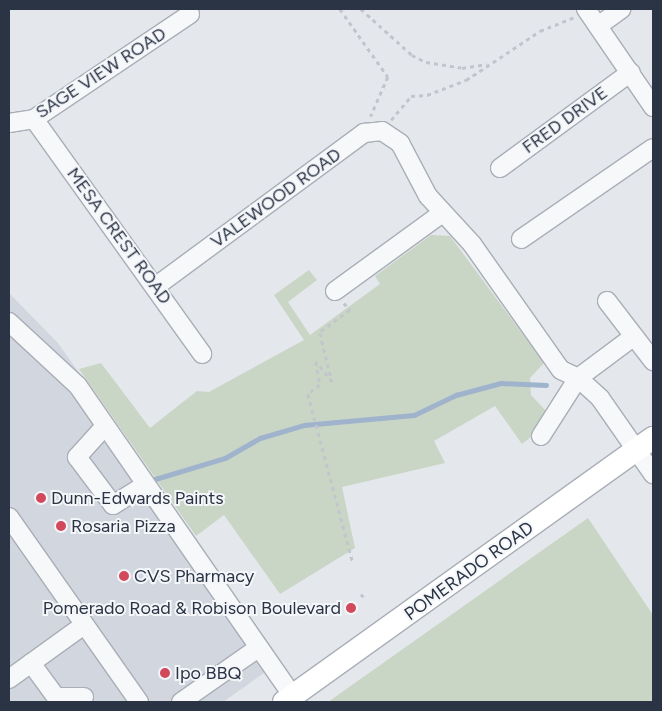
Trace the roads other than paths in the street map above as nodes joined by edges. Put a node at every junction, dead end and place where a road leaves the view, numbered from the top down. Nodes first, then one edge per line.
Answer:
1 (621, 9) edge
2 (587, 10) edge
3 (190, 14) dead end
4 (598, 26) junction
5 (631, 72) junction
6 (653, 107) edge
7 (34, 119) junction
8 (9, 123) edge
9 (653, 148) edge
10 (500, 168) dead end
11 (441, 214) junction
12 (521, 239) dead end
13 (155, 287) junction
14 (335, 291) road end
15 (607, 301) dead end
16 (9, 322) edge
17 (632, 337) junction
18 (202, 354) dead end
19 (653, 361) edge
20 (578, 378) junction
21 (105, 426) junction
22 (541, 436) dead end
23 (644, 444) edge
24 (653, 474) edge
25 (145, 485) junction
26 (9, 517) edge
27 (84, 625) junction
28 (258, 648) junction
29 (31, 663) junction
30 (9, 679) edge
31 (84, 697) dead end
32 (288, 699) edge
33 (139, 702) edge
34 (181, 702) edge

1 - 4 street
2 - 4 street
3 - 7 street, SAGE VIEW ROAD
4 - 5 street
5 - 6 street
5 - 10 street, FRED DRIVE
7 - 8 street, SAGE VIEW ROAD
7 - 13 street, MESA CREST ROAD
9 - 12 street
11 - 13 street, VALEWOOD ROAD
11 - 14 street
11 - 20 street
13 - 18 street, MESA CREST ROAD
15 - 17 street
16 - 21 street
17 - 19 street
17 - 20 street
20 - 22 street
20 - 23 street
21 - 25 street
21 - 25 street
23 - 24 street
23 - 32 main road, POMERADO ROAD
25 - 28 street
26 - 27 street
27 - 29 street
27 - 33 street
28 - 32 street
28 - 34 street
29 - 30 street
29 - 31 street

